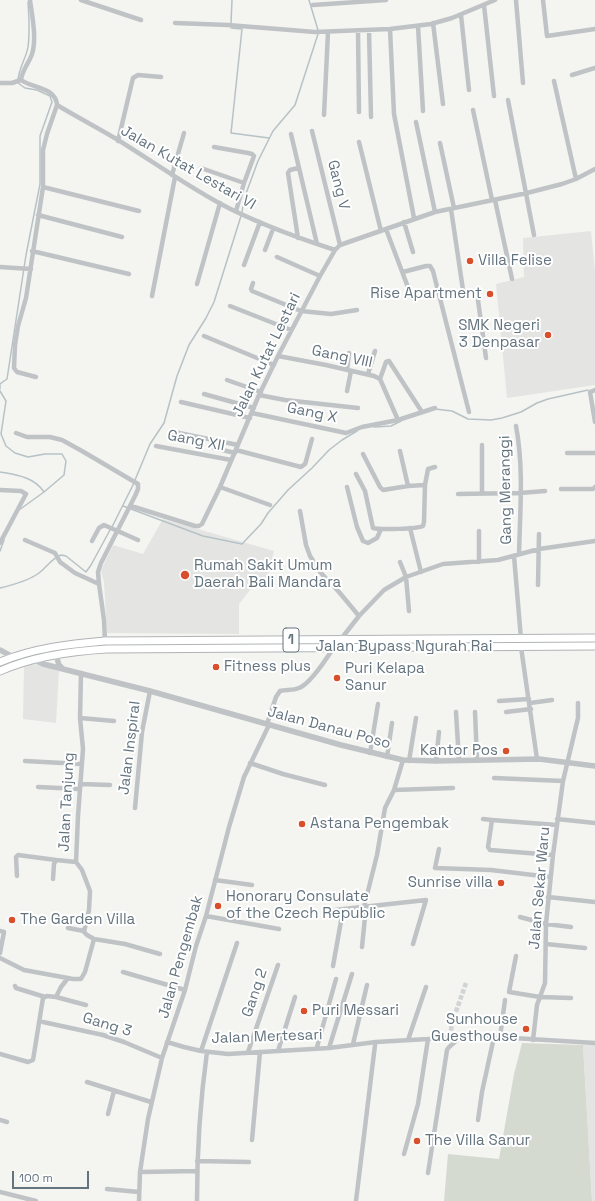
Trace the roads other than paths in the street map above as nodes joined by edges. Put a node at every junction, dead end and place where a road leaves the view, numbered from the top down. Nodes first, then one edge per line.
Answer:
1 (30, 0) edge
2 (81, 0) edge
3 (386, 0) edge
4 (495, 0) edge
5 (516, 0) edge
6 (543, 0) edge
7 (313, 5) dead end
8 (484, 5) junction
9 (461, 14) junction
10 (141, 20) dead end
11 (175, 23) dead end
12 (433, 24) junction
13 (418, 26) junction
14 (390, 29) junction
15 (595, 29) edge
16 (369, 30) junction
17 (358, 31) junction
18 (328, 32) junction
19 (595, 68) edge
20 (572, 75) dead end
21 (161, 77) dead end
22 (20, 80) junction
23 (554, 81) dead end
24 (0, 83) edge
25 (523, 83) dead end
26 (469, 90) dead end
27 (494, 96) dead end
28 (508, 100) dead end
29 (443, 104) dead end
30 (57, 105) junction
31 (473, 110) dead end
32 (423, 111) dead end
33 (359, 112) dead end
34 (324, 115) dead end
35 (371, 116) dead end
36 (416, 122) dead end
37 (312, 131) dead end
38 (184, 133) dead end
39 (291, 134) dead end
40 (118, 141) junction
41 (359, 142) dead end
42 (440, 143) dead end
43 (214, 147) dead end
44 (201, 168) dead end
45 (298, 168) junction
46 (595, 169) edge
47 (174, 176) junction
48 (576, 179) junction
49 (244, 183) junction
50 (43, 187) junction
51 (527, 194) junction
52 (494, 200) junction
53 (220, 203) junction
54 (452, 208) junction
55 (139, 211) dead end
56 (237, 211) junction
57 (435, 212) junction
58 (38, 215) junction
59 (414, 218) junction
60 (260, 222) junction
61 (404, 222) junction
62 (273, 229) junction
63 (383, 230) junction
64 (534, 235) dead end
65 (122, 237) dead end
66 (298, 238) junction
67 (317, 244) junction
68 (340, 245) junction
69 (266, 250) dead end
70 (335, 250) junction
71 (32, 251) junction
72 (413, 252) dead end
73 (278, 258) dead end
74 (244, 265) dead end
75 (0, 267) edge
76 (29, 269) junction
77 (403, 272) junction
78 (129, 274) dead end
79 (320, 276) junction
80 (512, 279) dead end
81 (253, 283) dead end
82 (197, 284) dead end
83 (152, 296) dead end
84 (412, 298) dead end
85 (230, 306) dead end
86 (357, 310) dead end
87 (301, 311) junction
88 (291, 330) junction
89 (204, 336) dead end
90 (375, 351) dead end
91 (349, 353) dead end
92 (278, 356) junction
93 (486, 358) dead end
94 (274, 365) junction
95 (349, 370) junction
96 (368, 374) junction
97 (36, 377) dead end
98 (227, 380) dead end
99 (380, 380) junction
100 (347, 391) dead end
101 (593, 391) edge
102 (204, 394) dead end
103 (260, 394) junction
104 (181, 402) dead end
105 (358, 408) dead end
106 (435, 408) dead end
107 (253, 410) junction
108 (422, 412) junction
109 (469, 412) dead end
110 (250, 418) junction
111 (398, 420) junction
112 (595, 422) edge
113 (516, 426) dead end
114 (174, 432) dead end
115 (16, 433) dead end
116 (312, 439) dead end
117 (215, 440) junction
118 (156, 446) dead end
119 (482, 446) dead end
120 (214, 448) junction
121 (236, 449) junction
122 (400, 450) dead end
123 (595, 452) edge
124 (566, 453) dead end
125 (363, 454) dead end
126 (211, 456) junction
127 (231, 460) junction
128 (435, 467) dead end
129 (356, 474) dead end
130 (408, 486) junction
131 (425, 486) junction
132 (220, 487) junction
133 (347, 487) dead end
134 (595, 487) edge
135 (561, 489) dead end
136 (0, 490) edge
137 (545, 491) dead end
138 (482, 493) junction
139 (520, 493) junction
140 (458, 494) dead end
141 (270, 505) dead end
142 (130, 508) junction
143 (300, 511) dead end
144 (410, 528) junction
145 (381, 529) junction
146 (116, 531) junction
147 (480, 531) dead end
148 (539, 534) dead end
149 (25, 540) dead end
150 (138, 540) dead end
151 (92, 541) dead end
152 (595, 541) edge
153 (0, 543) edge
154 (539, 549) junction
155 (516, 555) junction
156 (400, 562) dead end
157 (480, 562) junction
158 (421, 572) junction
159 (406, 577) junction
160 (99, 584) junction
161 (538, 585) dead end
162 (409, 611) dead end
163 (359, 616) junction
164 (595, 638) edge
165 (341, 639) junction
166 (105, 641) junction
167 (521, 643) junction
168 (282, 644) junction
169 (595, 646) edge
170 (334, 647) junction
171 (0, 650) edge
172 (56, 655) junction
173 (13, 657) junction
174 (33, 659) junction
175 (0, 662) edge
176 (63, 669) junction
177 (0, 671) edge
178 (81, 674) junction
179 (150, 691) junction
180 (552, 700) dead end
181 (499, 701) dead end
182 (529, 701) junction
183 (578, 703) dead end
184 (378, 704) dead end
185 (531, 710) junction
186 (456, 712) dead end
187 (475, 712) dead end
188 (506, 712) dead end
189 (80, 718) junction
190 (416, 718) dead end
191 (114, 721) dead end
192 (392, 724) dead end
193 (268, 725) junction
194 (439, 732) dead end
195 (370, 753) junction
196 (387, 757) junction
197 (537, 759) junction
198 (406, 760) junction
199 (477, 760) junction
200 (25, 761) dead end
201 (436, 761) junction
202 (458, 761) junction
203 (567, 762) junction
204 (250, 763) junction
205 (82, 764) junction
206 (595, 766) edge
207 (494, 778) dead end
208 (563, 781) junction
209 (110, 785) dead end
210 (325, 785) dead end
211 (38, 786) dead end
212 (80, 786) junction
213 (453, 788) dead end
214 (394, 790) junction
215 (135, 808) dead end
216 (483, 819) dead end
217 (557, 819) junction
218 (492, 820) junction
219 (595, 823) edge
220 (557, 826) junction
221 (439, 849) dead end
222 (553, 855) junction
223 (56, 860) junction
224 (76, 862) junction
225 (17, 876) dead end
226 (550, 877) junction
227 (53, 879) dead end
228 (214, 880) junction
229 (252, 885) dead end
230 (548, 897) junction
231 (595, 902) edge
232 (365, 907) junction
233 (335, 910) dead end
234 (343, 910) junction
235 (206, 916) junction
236 (520, 917) dead end
237 (546, 924) junction
238 (571, 927) dead end
239 (68, 928) dead end
240 (279, 929) dead end
241 (0, 931) edge
242 (84, 931) junction
243 (94, 939) junction
244 (237, 943) dead end
245 (413, 944) dead end
246 (546, 944) junction
247 (362, 947) dead end
248 (585, 948) dead end
249 (0, 954) edge
250 (160, 954) dead end
251 (516, 956) dead end
252 (0, 958) edge
253 (278, 964) dead end
254 (333, 966) dead end
255 (123, 972) dead end
256 (352, 974) dead end
257 (68, 978) junction
258 (336, 979) dead end
259 (367, 985) dead end
260 (15, 986) dead end
261 (426, 987) dead end
262 (185, 990) junction
263 (45, 997) junction
264 (56, 997) junction
265 (294, 997) dead end
266 (540, 997) junction
267 (571, 998) dead end
268 (505, 1000) dead end
269 (86, 1005) dead end
270 (43, 1022) dead end
271 (459, 1036) junction
272 (494, 1037) junction
273 (500, 1037) junction
274 (428, 1039) junction
275 (408, 1040) junction
276 (533, 1040) junction
277 (390, 1041) junction
278 (167, 1042) junction
279 (369, 1042) junction
280 (595, 1043) edge
281 (353, 1044) junction
282 (375, 1045) junction
283 (317, 1047) junction
284 (329, 1048) junction
285 (201, 1051) junction
286 (278, 1051) junction
287 (207, 1052) junction
288 (248, 1052) junction
289 (260, 1052) junction
290 (0, 1054) edge
291 (162, 1058) junction
292 (87, 1082) dead end
293 (114, 1091) junction
294 (151, 1102) junction
295 (108, 1114) dead end
296 (0, 1120) edge
297 (478, 1120) dead end
298 (7, 1122) dead end
299 (252, 1140) dead end
300 (404, 1154) dead end
301 (197, 1161) junction
302 (249, 1162) dead end
303 (197, 1171) junction
304 (140, 1172) junction
305 (428, 1173) dead end
306 (107, 1189) dead end
307 (0, 1192) edge
308 (139, 1192) junction
309 (36, 1201) edge
310 (139, 1201) edge
311 (197, 1201) edge
312 (356, 1201) edge

1 - 22 street
2 - 10 street
3 - 7 street
4 - 8 street
5 - 25 street
6 - 15 street
8 - 9 street
8 - 27 street
9 - 12 street
9 - 26 street
11 - 18 street
12 - 13 street
12 - 29 street
13 - 14 street
13 - 32 street
14 - 16 street
14 - 59 street
16 - 17 street
16 - 35 street
17 - 18 street
17 - 33 street
18 - 34 street
19 - 20 street
21 - 40 street
22 - 24 street
22 - 30 street
23 - 48 street
28 - 51 street
30 - 40 street, Jalan Kutat Lestari VI
30 - 50 street
31 - 52 street
36 - 57 street
37 - 68 street, Gang V
38 - 47 street
39 - 45 street
40 - 47 street, Jalan Kutat Lestari VI
41 - 63 street
42 - 54 street
43 - 49 street
44 - 49 street
45 - 66 street
45 - 67 street
46 - 48 street, Jalan Kutat Lestari
47 - 53 street, Jalan Kutat Lestari VI
47 - 83 street
48 - 51 street, Jalan Kutat Lestari
49 - 56 street
50 - 55 street
50 - 58 street
51 - 52 street, Jalan Kutat Lestari
51 - 64 street
52 - 54 street, Jalan Kutat Lestari
52 - 80 street
53 - 56 street, Jalan Kutat Lestari VI
53 - 82 street
54 - 57 street, Jalan Kutat Lestari
54 - 93 street
56 - 60 street, Jalan Kutat Lestari VI
57 - 59 street, Jalan Kutat Lestari
58 - 65 street
58 - 71 street
59 - 61 street, Jalan Kutat Lestari
60 - 62 street, Jalan Kutat Lestari VI
60 - 74 street
61 - 63 street, Jalan Kutat Lestari
61 - 72 street
62 - 66 street, Jalan Kutat Lestari VI
62 - 69 street
63 - 68 street, Jalan Kutat Lestari
63 - 77 street
66 - 67 street, Jalan Kutat Lestari VI
67 - 70 street, Jalan Kutat Lestari VI
68 - 70 street, Jalan Kutat Lestari
70 - 79 street, Jalan Kutat Lestari
71 - 76 street
71 - 78 street
73 - 79 street
75 - 76 street
76 - 97 street
77 - 84 street
77 - 109 street
79 - 87 street, Jalan Kutat Lestari
81 - 87 street
85 - 88 street
86 - 87 street
87 - 88 street, Jalan Kutat Lestari
88 - 92 street, Jalan Kutat Lestari
89 - 94 street
90 - 96 street
91 - 95 street
92 - 94 street, Jalan Kutat Lestari
92 - 95 street, Gang VIII
94 - 103 street, Jalan Kutat Lestari
95 - 96 street, Gang VIII
95 - 100 street
96 - 99 street, Gang VIII
98 - 103 street
99 - 108 street
99 - 111 street, Gang VIII
101 - 112 street
102 - 107 street, Gang X
103 - 105 street
103 - 107 street, Jalan Kutat Lestari
104 - 110 street
106 - 108 street, Gang X
107 - 110 street, Jalan Kutat Lestari
107 - 111 street, Gang X
108 - 111 street, Gang X
110 - 121 street, Jalan Kutat Lestari
113 - 139 street, Gang Meranggi
114 - 117 street
115 - 142 street
116 - 121 street
117 - 120 street
117 - 121 street
118 - 126 street, Gang XII
119 - 138 street
120 - 121 street
120 - 126 street
121 - 127 street, Jalan Kutat Lestari
122 - 130 street
123 - 124 street
125 - 130 street
126 - 127 street, Gang XII
127 - 132 street, Jalan Kutat Lestari
128 - 131 street
129 - 145 street
130 - 131 street
131 - 144 street
132 - 141 street
132 - 142 street, Jalan Kutat Lestari
133 - 145 street
134 - 135 street
136 - 153 street
137 - 139 street
138 - 139 street
138 - 140 street
139 - 155 street, Gang Meranggi
142 - 146 street
143 - 163 street
144 - 145 street
144 - 158 street
146 - 150 street
146 - 151 street
146 - 160 street
147 - 157 street
148 - 154 street
149 - 160 street
152 - 154 street
154 - 155 street
154 - 161 street
155 - 157 street
155 - 167 street, Gang Meranggi
156 - 159 street
157 - 158 street
158 - 159 street
159 - 162 street
159 - 163 street
160 - 166 street
163 - 165 street
164 - 167 highway, Jalan Bypass Ngurah Rai / 1
165 - 167 highway, Jalan Bypass Ngurah Rai / 1
165 - 168 highway, Jalan Bypass Ngurah Rai / 1
166 - 168 highway, Jalan Bypass Ngurah Rai / 1
166 - 173 highway, Jalan Bypass Ngurah Rai / 1
167 - 169 highway, Jalan Bypass Ngurah Rai / 1
167 - 170 highway, Jalan Bypass Ngurah Rai / 1
167 - 182 street, Gang Meranggi
168 - 170 highway, Jalan Bypass Ngurah Rai / 1
168 - 172 highway, Jalan Bypass Ngurah Rai / 1
170 - 193 street, Jalan Pengembak
171 - 173 street
172 - 174 highway, Jalan Bypass Ngurah Rai / 1
172 - 176 street
173 - 175 highway, Jalan Bypass Ngurah Rai / 1
174 - 176 street, Jalan Danau Poso
174 - 177 highway, Jalan Bypass Ngurah Rai / 1
176 - 178 street, Jalan Danau Poso
178 - 179 street, Jalan Danau Poso
178 - 189 street, Jalan Tanjung
179 - 193 street, Jalan Danau Poso
179 - 215 street, Jalan Inspiral
180 - 182 street
181 - 182 street
182 - 185 street, Gang Meranggi
183 - 203 street, Jalan Sekar Waru
184 - 195 street
185 - 188 street
185 - 197 street, Gang Meranggi
186 - 202 street
187 - 199 street
189 - 191 street
189 - 205 street, Jalan Tanjung
190 - 198 street
192 - 196 street
193 - 195 street, Jalan Danau Poso
193 - 204 street, Jalan Pengembak
194 - 201 street
195 - 196 street, Jalan Danau Poso
196 - 198 street, Jalan Danau Poso
197 - 199 street, Jalan Danau Poso
197 - 203 street, Jalan Danau Poso
198 - 201 street, Jalan Danau Poso
198 - 214 street
199 - 202 street, Jalan Danau Poso
200 - 205 street
201 - 202 street, Jalan Danau Poso
203 - 206 street, Jalan Danau Poso
203 - 208 street, Jalan Sekar Waru
204 - 210 street
204 - 228 street, Jalan Pengembak
205 - 212 street, Jalan Tanjung
207 - 208 street
208 - 217 street, Jalan Sekar Waru
209 - 212 street
211 - 212 street
212 - 224 street, Jalan Tanjung
213 - 214 street
214 - 232 street
216 - 218 street
217 - 219 street
217 - 220 street, Jalan Sekar Waru
218 - 220 street
218 - 222 street
220 - 222 street, Jalan Sekar Waru
221 - 226 street
222 - 226 street, Jalan Sekar Waru
223 - 224 street
223 - 225 street
223 - 227 street
224 - 242 street, Jalan Tanjung
226 - 230 street, Jalan Sekar Waru
228 - 229 street
228 - 235 street, Jalan Pengembak
230 - 231 street
230 - 237 street, Jalan Sekar Waru
232 - 234 street
232 - 245 street
232 - 247 street
233 - 234 street
234 - 254 street
235 - 240 street
235 - 262 street, Jalan Pengembak
236 - 237 street
237 - 238 street
237 - 246 street, Jalan Sekar Waru
239 - 242 street
241 - 249 street
242 - 243 street
243 - 250 street
243 - 257 street
244 - 285 street
246 - 248 street
246 - 266 street, Jalan Sekar Waru
251 - 266 street
252 - 257 street
253 - 288 street, Gang 2
255 - 262 street
256 - 284 street
257 - 264 street
258 - 283 street
259 - 281 street
260 - 263 street
261 - 275 street
262 - 278 street, Jalan Pengembak
263 - 264 street
263 - 290 street
264 - 269 street
265 - 286 street
266 - 267 street
266 - 276 street, Jalan Sekar Waru
268 - 273 street
270 - 291 street, Gang 3
271 - 272 street, Jalan Mertesari
271 - 274 street, Jalan Mertesari
271 - 305 street
272 - 273 street, Jalan Mertesari
272 - 297 street
273 - 276 street, Jalan Mertesari
274 - 275 street, Jalan Mertesari
274 - 300 street
275 - 277 street, Jalan Mertesari
276 - 280 street, Jalan Mertesari
277 - 279 street, Jalan Mertesari
277 - 282 street, Jalan Mertesari
278 - 285 street, Jalan Mertesari
278 - 291 street, Jalan Pengembak
279 - 281 street, Jalan Mertesari
279 - 282 street
281 - 284 street, Jalan Mertesari
282 - 312 street
283 - 284 street, Jalan Mertesari
283 - 286 street, Jalan Mertesari
285 - 287 street, Jalan Mertesari
286 - 289 street, Jalan Mertesari
287 - 288 street, Jalan Mertesari
287 - 301 street
288 - 289 street, Jalan Mertesari
289 - 299 street
291 - 294 street, Jalan Pengembak
292 - 293 street
293 - 294 street
293 - 295 street
294 - 304 street, Jalan Pengembak
296 - 298 street
301 - 302 street
301 - 303 street
303 - 304 street
303 - 311 street
304 - 308 street, Jalan Pengembak
306 - 308 street
307 - 309 street
308 - 310 street, Jalan Pengembak

